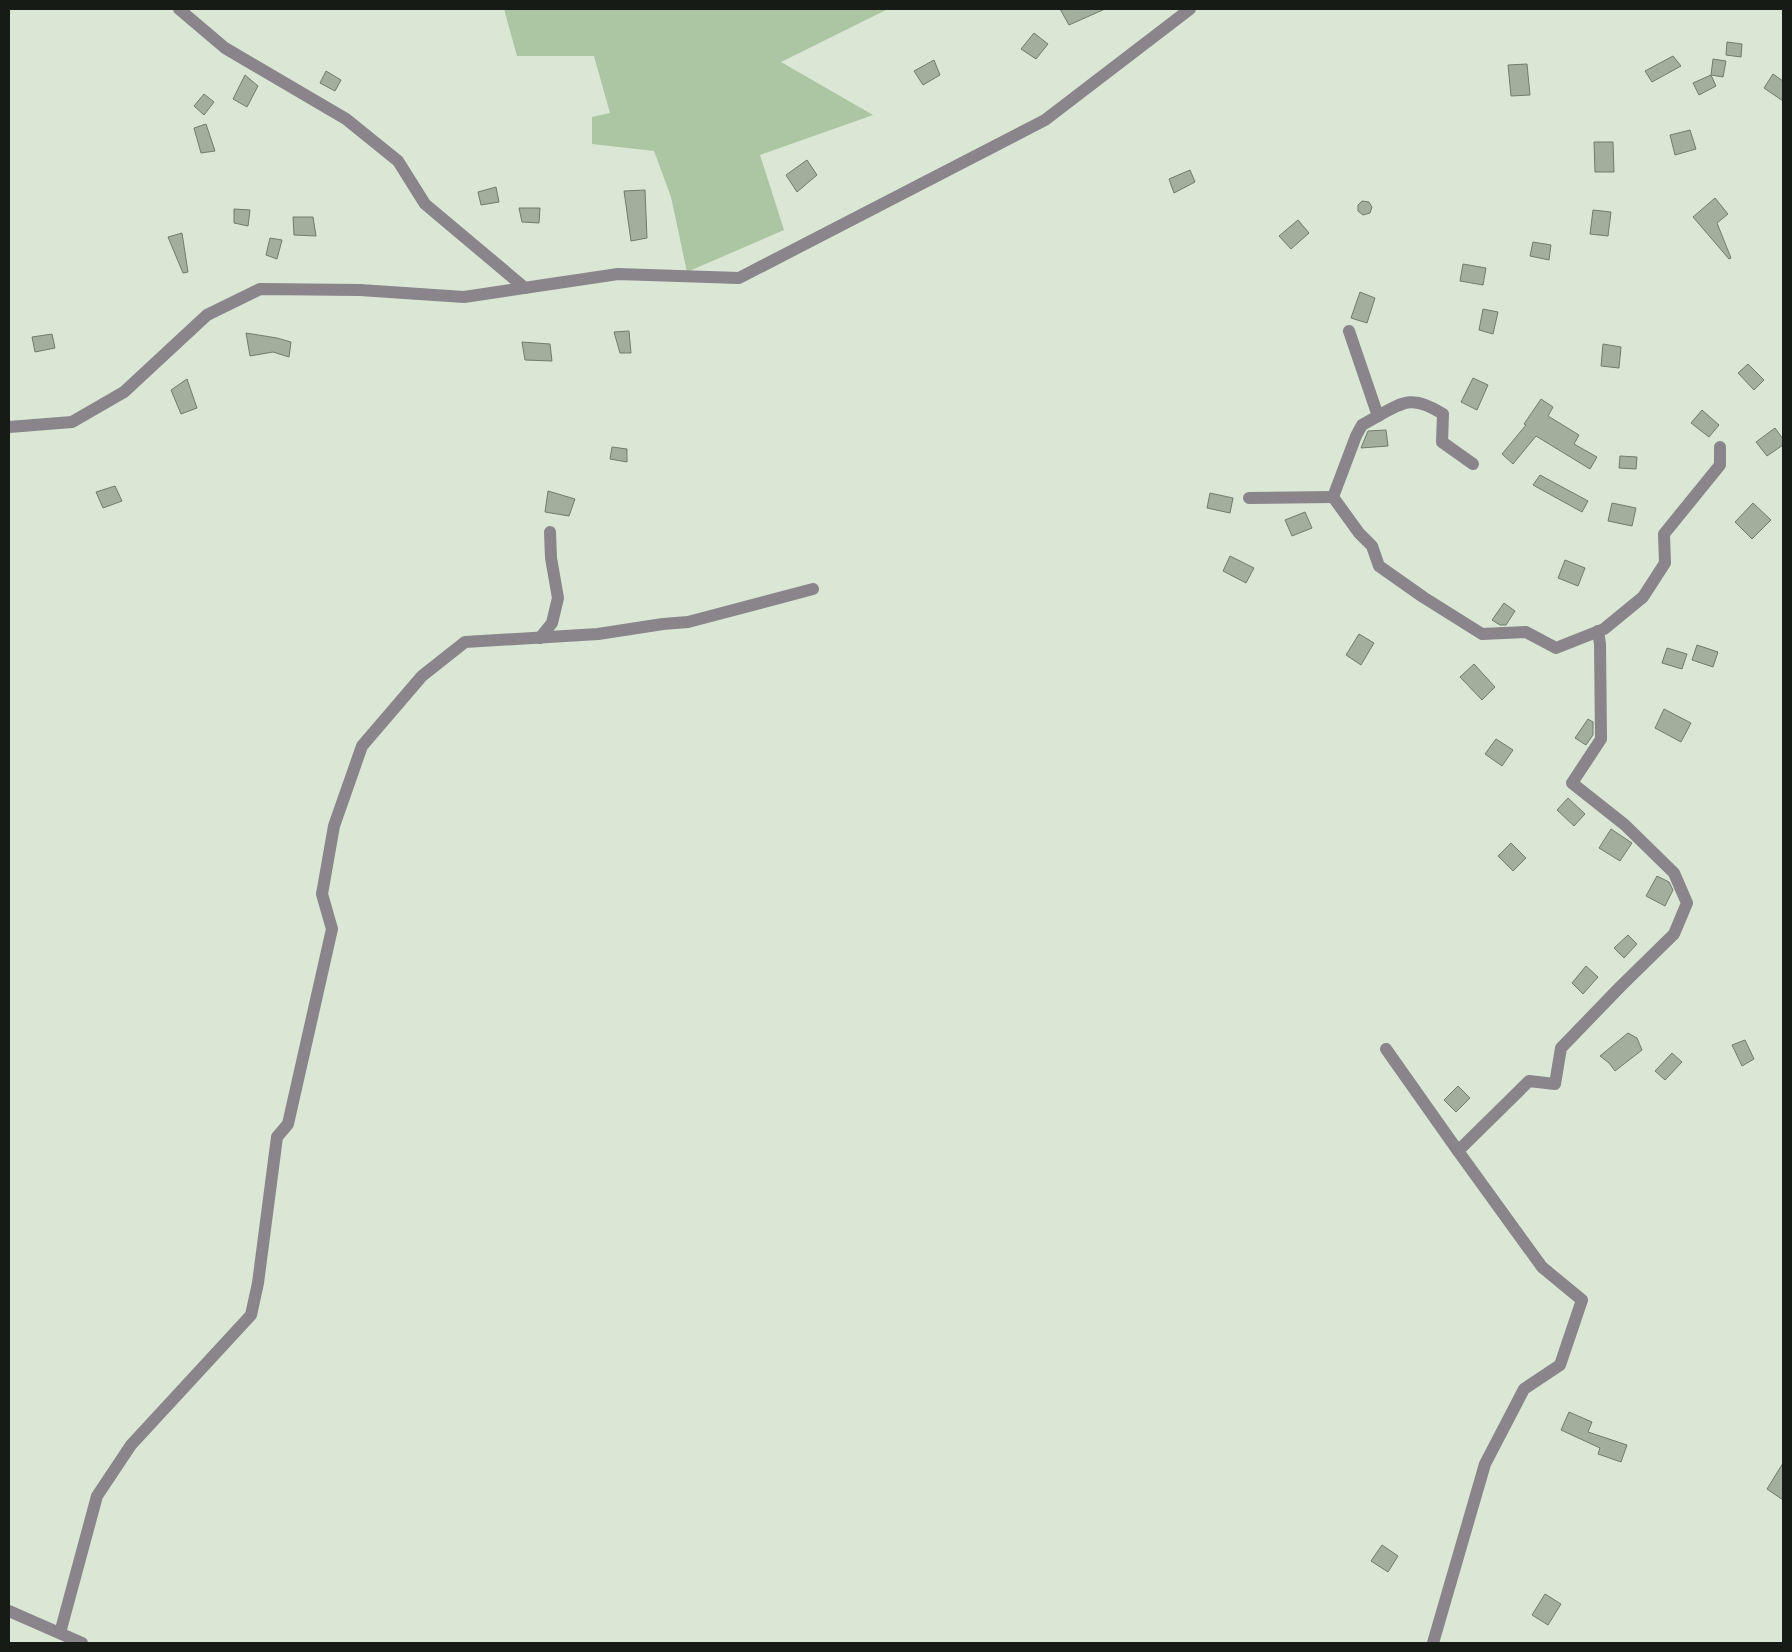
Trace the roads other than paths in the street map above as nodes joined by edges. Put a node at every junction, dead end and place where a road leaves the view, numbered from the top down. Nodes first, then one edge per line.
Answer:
1 (179, 9) edge
2 (1190, 9) edge
3 (525, 288) junction
4 (1349, 331) dead end
5 (1378, 416) junction
6 (9, 426) edge
7 (1720, 447) dead end
8 (1473, 464) dead end
9 (1333, 497) junction
10 (1249, 498) dead end
11 (550, 532) dead end
12 (813, 589) dead end
13 (1598, 631) junction
14 (540, 638) junction
15 (1386, 1049) dead end
16 (1458, 1151) junction
17 (9, 1611) edge
18 (60, 1633) junction
19 (82, 1643) edge
20 (1433, 1643) edge

1 - 3 street
2 - 3 street
3 - 6 street
4 - 5 street
5 - 8 street
5 - 9 street
7 - 13 street
9 - 10 street
9 - 13 street
11 - 14 street
12 - 14 street
13 - 16 street
14 - 18 street
15 - 16 street
16 - 20 street
17 - 18 street
18 - 19 street

